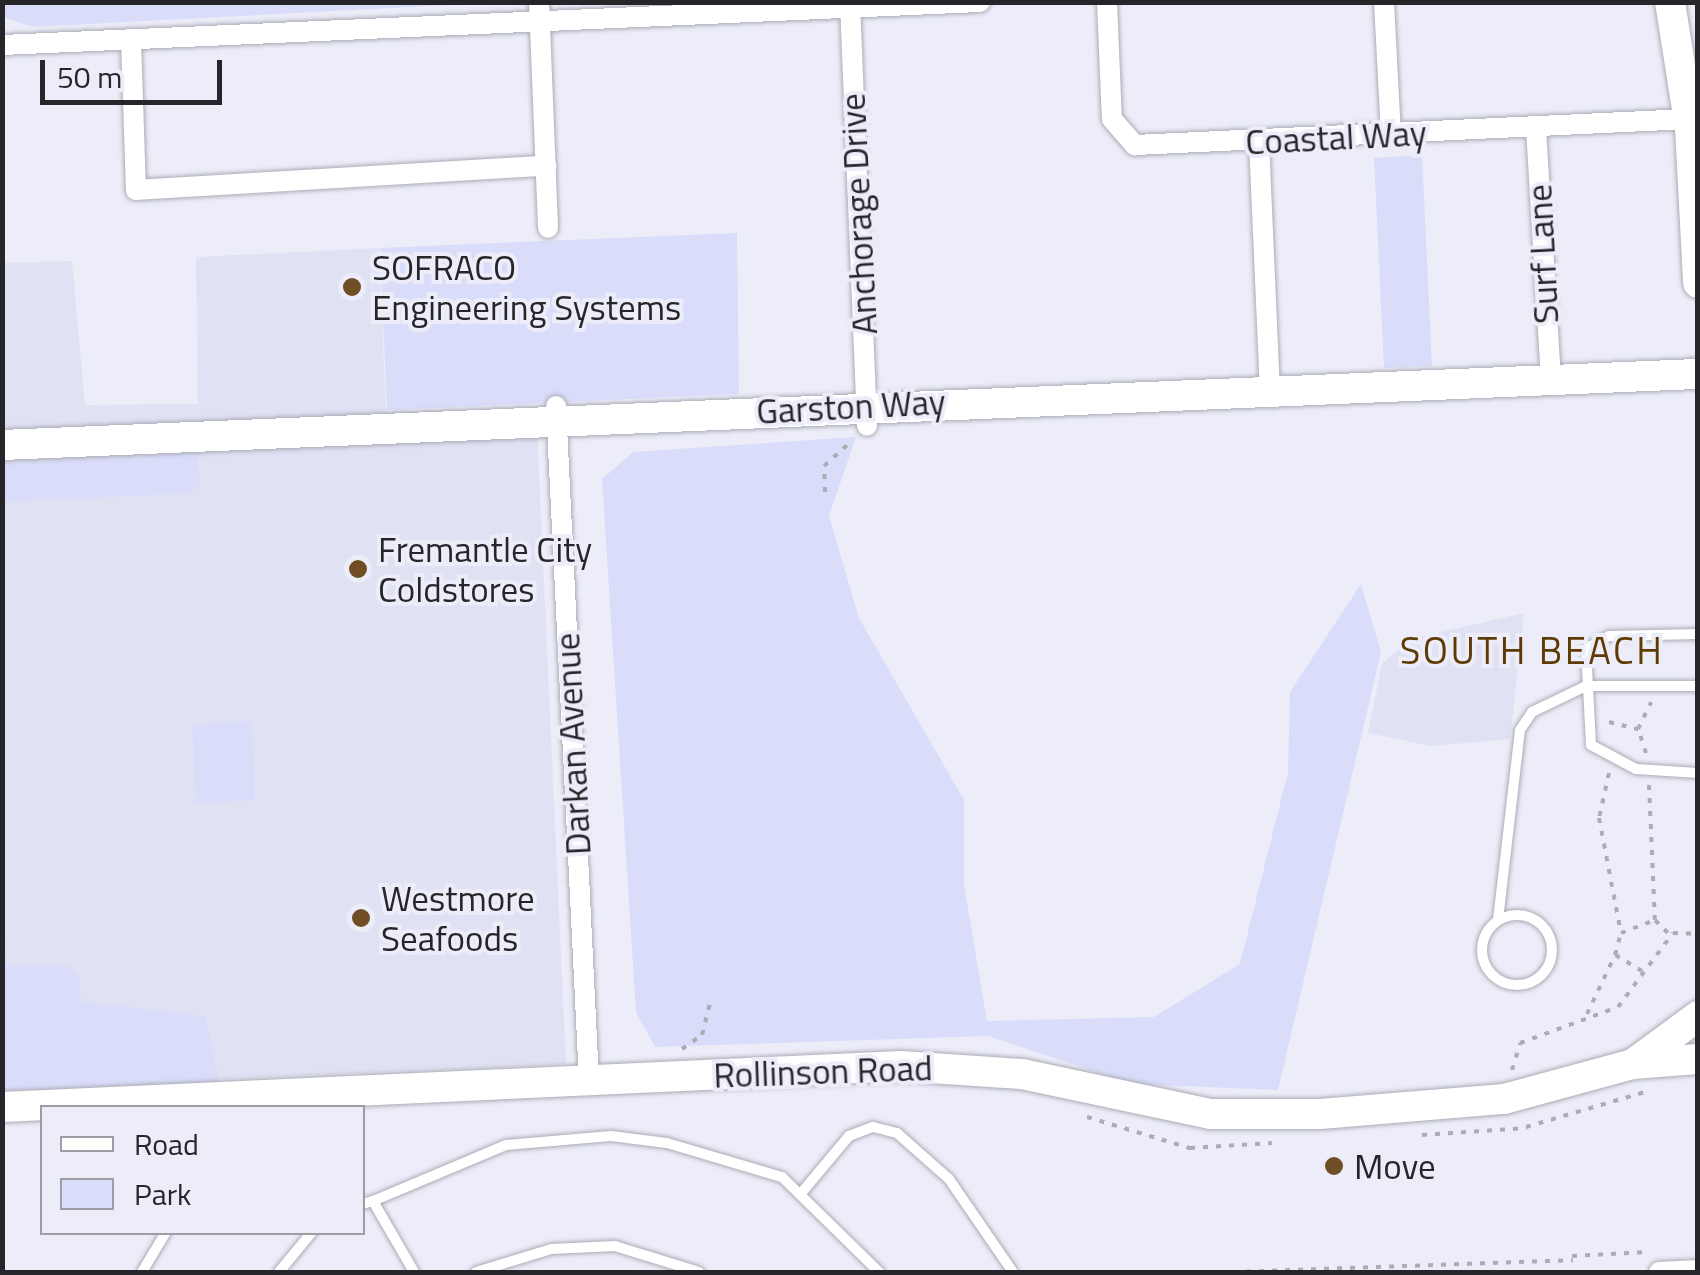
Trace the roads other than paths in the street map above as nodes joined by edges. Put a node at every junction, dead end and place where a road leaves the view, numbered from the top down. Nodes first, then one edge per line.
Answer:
1 (980, 2) edge
2 (1107, 2) edge
3 (1384, 2) edge
4 (1670, 2) edge
5 (850, 6) edge
6 (540, 12) edge
7 (131, 40) junction
8 (2, 46) edge
9 (1689, 119) junction
10 (1536, 128) junction
11 (1391, 134) junction
12 (1259, 141) junction
13 (546, 166) junction
14 (548, 228) dead end
15 (1698, 283) edge
16 (1698, 374) edge
17 (1550, 380) junction
18 (1270, 391) junction
19 (556, 414) junction
20 (868, 421) junction
21 (3, 444) edge
22 (1698, 634) edge
23 (1586, 686) junction
24 (1698, 686) edge
25 (1698, 773) edge
26 (1498, 920) junction
27 (1698, 1016) edge
28 (1698, 1059) edge
29 (1633, 1064) junction
30 (588, 1082) junction
31 (40, 1105) edge
32 (49, 1105) edge
33 (2, 1107) edge
34 (802, 1191) junction
35 (368, 1202) edge
36 (164, 1235) edge
37 (310, 1235) edge
38 (1660, 1262) edge
39 (1698, 1270) edge
40 (142, 1272) edge
41 (279, 1272) edge
42 (414, 1272) edge
43 (476, 1272) edge
44 (699, 1272) edge
45 (879, 1272) edge
46 (1013, 1272) edge

1 - 5 street
2 - 12 street, Coastal Way
3 - 11 street
4 - 9 street
5 - 6 street
5 - 20 street, Anchorage Drive
6 - 7 street
6 - 13 street
7 - 8 street
7 - 13 street
9 - 10 street, Coastal Way
9 - 15 street
10 - 11 street, Coastal Way
10 - 17 street, Surf Lane
11 - 12 street, Coastal Way
12 - 18 street
13 - 14 street
16 - 17 street, Garston Way
17 - 18 street, Garston Way
18 - 20 street, Garston Way
19 - 20 street, Garston Way
19 - 21 street, Garston Way
19 - 30 street, Darkan Avenue
22 - 23 lane
23 - 24 lane
23 - 25 lane
23 - 26 lane
26 - 26 lane
27 - 29 street, Rollinson Road
28 - 29 street, Rollinson Road
29 - 30 street, Rollinson Road
30 - 32 street, Rollinson Road
31 - 33 street, Rollinson Road
34 - 35 lane
34 - 45 lane
34 - 46 lane
35 - 42 lane
36 - 40 lane
37 - 41 lane
38 - 39 street
43 - 44 lane

